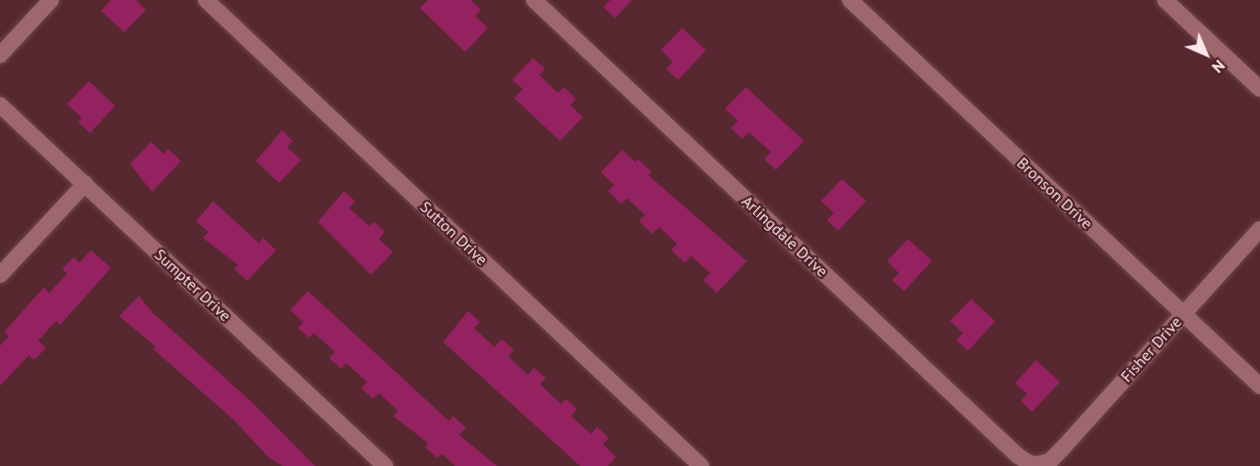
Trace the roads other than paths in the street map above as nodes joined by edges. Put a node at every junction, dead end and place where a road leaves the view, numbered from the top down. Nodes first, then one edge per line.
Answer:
1 (51, 0) edge
2 (206, 0) edge
3 (534, 0) edge
4 (850, 0) edge
5 (1165, 0) edge
6 (0, 55) edge
7 (1260, 89) edge
8 (0, 105) edge
9 (85, 184) junction
10 (1260, 229) edge
11 (0, 275) edge
12 (1183, 314) junction
13 (1260, 386) edge
14 (1039, 465) edge
15 (385, 466) edge
16 (701, 466) edge

1 - 6 street
2 - 16 street, Sutton Drive
3 - 14 street, Arlingdale Drive
4 - 12 street, Bronson Drive
5 - 7 street
8 - 9 street, Sumpter Drive
9 - 11 street
9 - 15 street, Sumpter Drive
10 - 12 street, Fisher Drive
12 - 13 street, Bronson Drive
12 - 14 street, Fisher Drive

